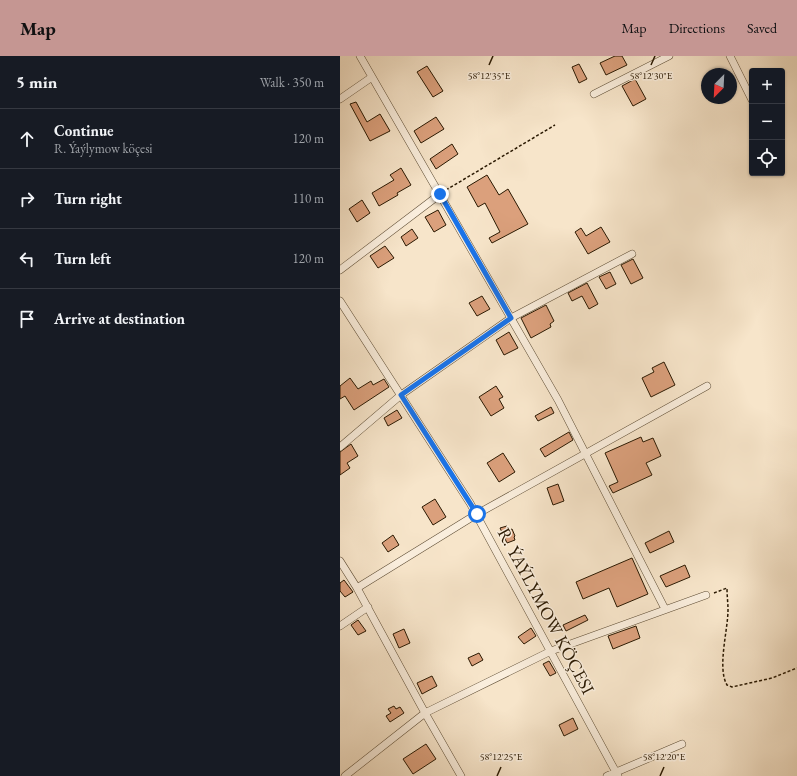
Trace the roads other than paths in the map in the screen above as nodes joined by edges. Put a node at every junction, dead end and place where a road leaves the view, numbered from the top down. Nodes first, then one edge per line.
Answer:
1 (360, 56) edge
2 (669, 56) edge
3 (730, 56) edge
4 (372, 77) junction
5 (594, 94) dead end
6 (749, 94) edge
7 (340, 99) edge
8 (440, 194) junction
9 (632, 254) dead end
10 (340, 270) edge
11 (340, 301) edge
12 (511, 318) junction
13 (707, 386) dead end
14 (401, 395) junction
15 (340, 447) edge
16 (586, 454) junction
17 (477, 514) junction
18 (340, 561) edge
19 (357, 588) junction
20 (706, 595) road end
21 (368, 607) junction
22 (666, 609) junction
23 (340, 626) edge
24 (550, 651) junction
25 (425, 713) junction
26 (682, 744) dead end
27 (617, 774) edge
28 (345, 776) edge
29 (462, 776) edge
30 (607, 776) edge

1 - 4 street
2 - 5 street
3 - 6 street
4 - 7 street
4 - 8 street
8 - 10 street
8 - 12 street
9 - 12 street
11 - 14 street, R. ÝAÝLYMOW KÖÇESI
12 - 14 street
12 - 16 street
13 - 16 street
14 - 15 street
14 - 17 street, R. ÝAÝLYMOW KÖÇESI
16 - 17 street
16 - 22 street
17 - 19 street
17 - 24 street, R. ÝAÝLYMOW KÖÇESI
18 - 19 street
19 - 21 street
20 - 22 street
21 - 23 street
21 - 25 street
22 - 24 street
24 - 25 street
24 - 27 street, R. ÝAÝLYMOW KÖÇESI
25 - 28 street
25 - 29 street
26 - 27 street
27 - 30 street

